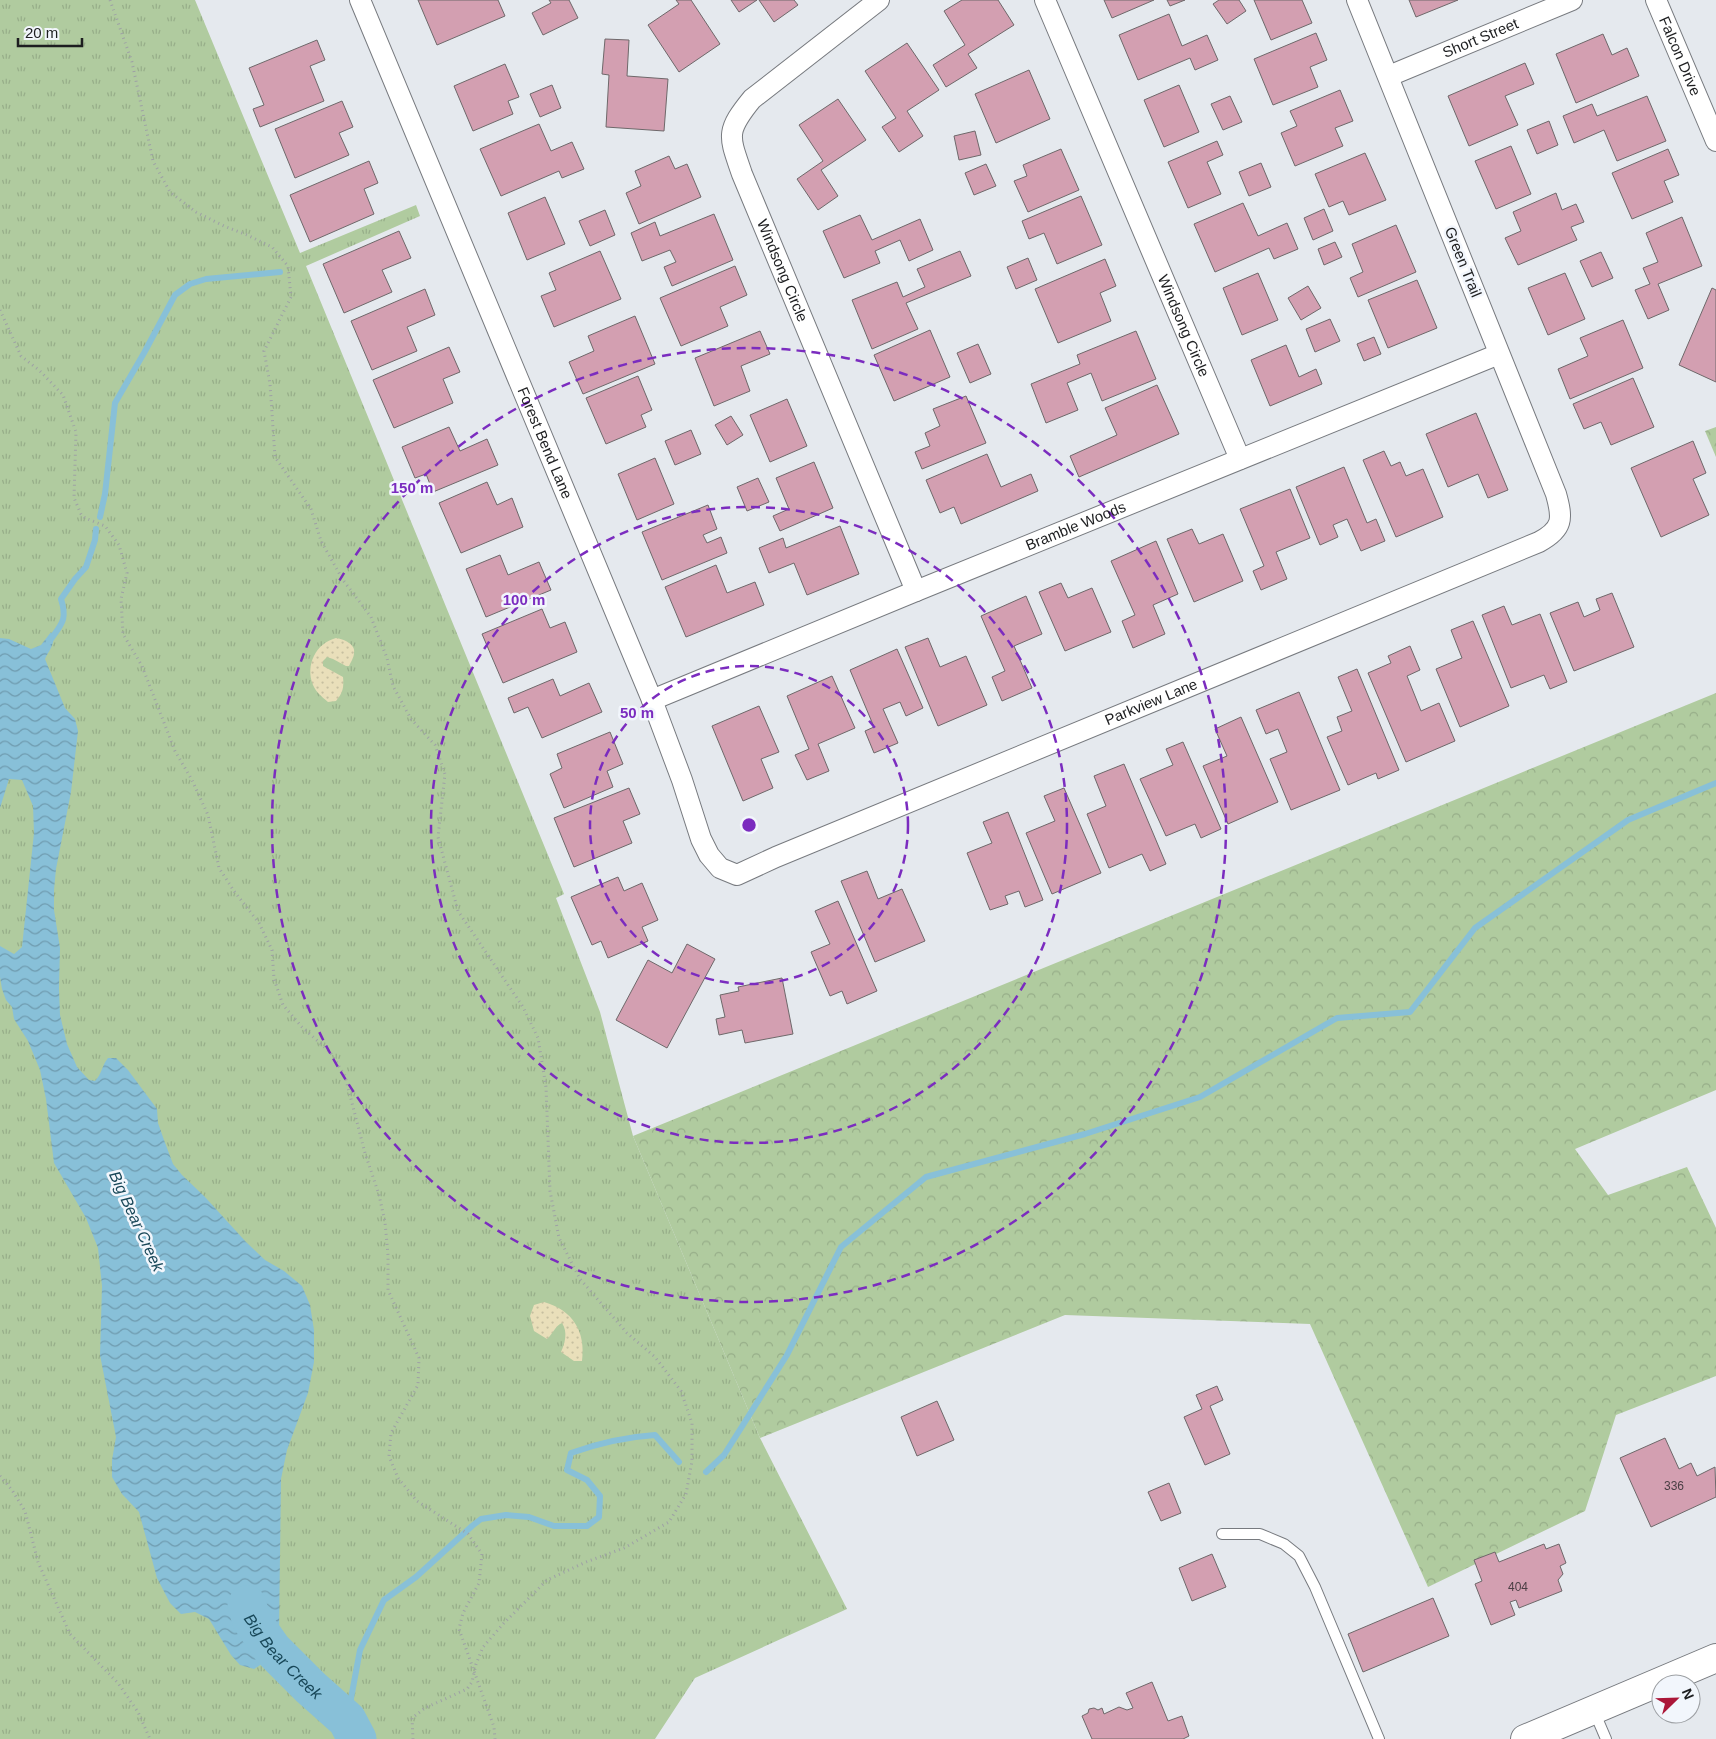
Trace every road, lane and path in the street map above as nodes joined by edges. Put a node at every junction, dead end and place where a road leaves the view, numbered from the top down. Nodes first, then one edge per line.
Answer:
1 (110, 0) edge
2 (360, 0) edge
3 (879, 0) edge
4 (1046, 0) edge
5 (1357, 0) edge
6 (1572, 0) edge
7 (1656, 0) edge
8 (1389, 76) junction
9 (1716, 141) edge
10 (0, 310) edge
11 (1500, 354) junction
12 (1240, 459) junction
13 (1559, 525) joint
14 (916, 590) junction
15 (652, 700) junction
16 (737, 875) joint
17 (0, 1476) edge
18 (1222, 1534) dead end
19 (1716, 1658) edge
20 (474, 1673) junction
21 (1593, 1710) junction
22 (150, 1739) edge
23 (414, 1739) edge
24 (495, 1739) edge
25 (1379, 1739) edge
26 (1525, 1739) edge
27 (1606, 1739) edge

1 - 20 path
2 - 15 street, Forest Bend Lane
3 - 14 street, Windsong Circle
4 - 12 street, Windsong Circle
5 - 8 street, Green Trail
6 - 8 street, Short Street
7 - 9 street, Falcon Drive
8 - 11 street, Green Trail
10 - 20 path
11 - 12 street, Bramble Woods
11 - 13 street, Green Trail
12 - 14 street, Bramble Woods
13 - 16 street, Parkview Lane
14 - 15 street, Bramble Woods
15 - 16 street, Forest Bend Lane
17 - 22 path
18 - 25 lane
19 - 21 street
20 - 23 path
20 - 24 path
21 - 26 street
21 - 27 lane

